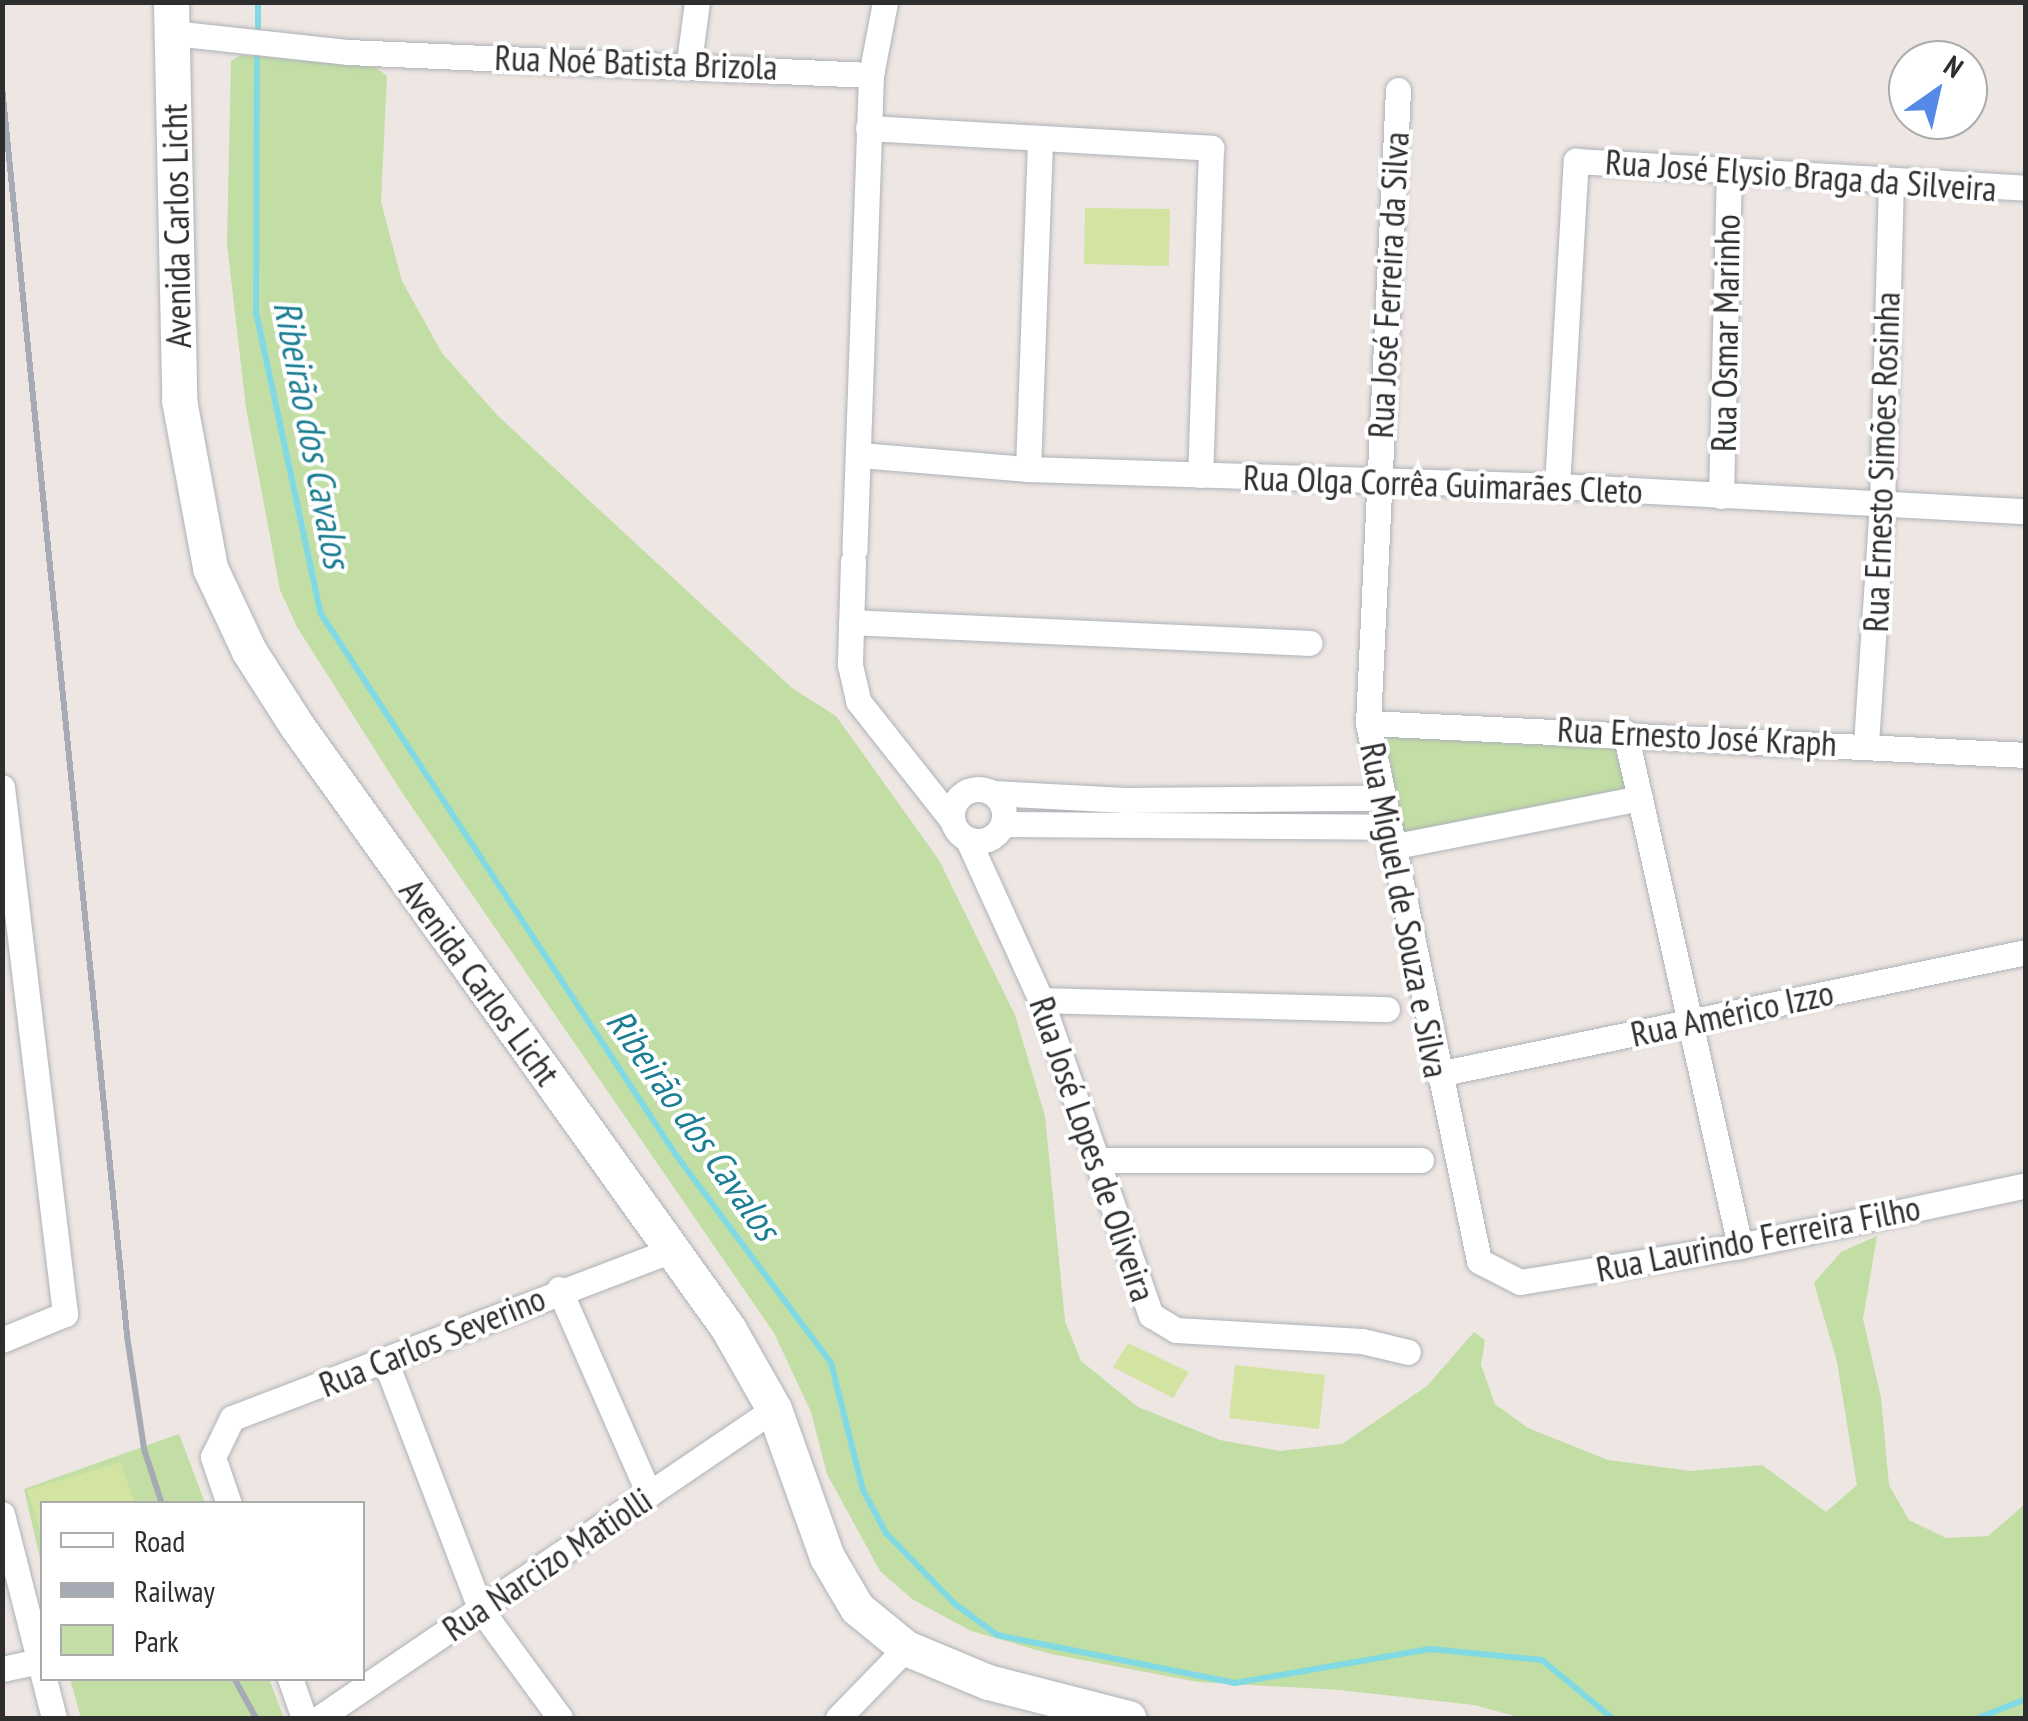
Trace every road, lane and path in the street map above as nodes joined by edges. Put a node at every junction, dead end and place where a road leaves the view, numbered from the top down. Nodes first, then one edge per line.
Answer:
1 (697, 2) edge
2 (885, 2) edge
3 (172, 18) edge
4 (690, 62) junction
5 (871, 74) junction
6 (1398, 90) dead end
7 (868, 128) junction
8 (1040, 138) junction
9 (1729, 170) junction
10 (1891, 180) junction
11 (2026, 188) edge
12 (860, 456) junction
13 (1028, 469) junction
14 (1200, 474) junction
15 (1378, 479) junction
16 (1557, 486) junction
17 (1721, 496) junction
18 (1882, 504) junction
19 (2026, 511) edge
20 (851, 622) junction
21 (1310, 643) dead end
22 (1368, 723) junction
23 (1625, 732) junction
24 (1866, 744) junction
25 (2026, 755) edge
26 (2, 787) edge
27 (1380, 798) junction
28 (1640, 798) junction
29 (975, 823) junction
30 (1389, 837) junction
31 (2026, 952) edge
32 (1041, 1000) junction
33 (1387, 1009) dead end
34 (1691, 1022) junction
35 (1438, 1074) junction
36 (1097, 1160) junction
37 (1420, 1160) dead end
38 (2026, 1185) edge
39 (1740, 1246) junction
40 (673, 1250) junction
41 (1492, 1271) joint
42 (559, 1289) junction
43 (2, 1340) edge
44 (1408, 1352) dead end
45 (386, 1362) junction
46 (774, 1409) junction
47 (650, 1494) junction
48 (228, 1501) edge
49 (2, 1514) edge
50 (480, 1610) junction
51 (906, 1648) junction
52 (36, 1662) junction
53 (2, 1669) edge
54 (40, 1674) edge
55 (42, 1681) edge
56 (291, 1681) edge
57 (54, 1718) edge
58 (304, 1718) edge
59 (319, 1718) edge
60 (560, 1718) edge
61 (838, 1718) edge
62 (1128, 1718) edge

1 - 4 street
2 - 5 street
3 - 4 street, Rua Noé Batista Brizola
3 - 40 main road, Avenida Carlos Licht
4 - 5 street, Rua Noé Batista Brizola
5 - 7 street
6 - 15 street, Rua José Ferreira da Silva
7 - 8 street
7 - 12 street
8 - 13 street
8 - 14 street
9 - 10 street, Rua José Elysio Braga da Silveira
9 - 16 street, Rua José Elysio Braga da Silveira
9 - 17 street, Rua Osmar Marinho
10 - 11 street, Rua José Elysio Braga da Silveira
10 - 18 street, Rua Ernesto Simões Rosinha
12 - 13 street, Rua Olga Corrêa Guimarães Cleto
12 - 20 street
13 - 14 street, Rua Olga Corrêa Guimarães Cleto
14 - 15 street, Rua Olga Corrêa Guimarães Cleto
15 - 16 street, Rua Olga Corrêa Guimarães Cleto
15 - 22 street, Rua Miguel de Souza e Silva
16 - 17 street, Rua Olga Corrêa Guimarães Cleto
17 - 18 street, Rua Olga Corrêa Guimarães Cleto
18 - 19 street, Rua Olga Corrêa Guimarães Cleto
18 - 24 street, Rua Ernesto Simões Rosinha
20 - 21 street
20 - 29 street
22 - 23 street, Rua Ernesto José Kraph
22 - 27 street, Rua Miguel de Souza e Silva
23 - 24 street, Rua Ernesto José Kraph
23 - 28 street
24 - 25 street, Rua Ernesto José Kraph
26 - 43 street
27 - 29 street, Rua José Lopes de Oliveira
27 - 30 street, Rua Miguel de Souza e Silva
28 - 30 street
28 - 34 street
29 - 30 street
29 - 32 street, Rua José Lopes de Oliveira
30 - 35 street, Rua Miguel de Souza e Silva
31 - 34 street, Rua Américo Izzo
32 - 33 street
32 - 36 street, Rua José Lopes de Oliveira
34 - 35 street, Rua Américo Izzo
34 - 39 street
35 - 41 street, Rua Miguel de Souza e Silva
36 - 37 street
36 - 44 street, Rua José Lopes de Oliveira
38 - 39 street, Rua Laurindo Ferreira Filho
39 - 41 street, Rua Laurindo Ferreira Filho
40 - 42 street, Rua Carlos Severino
40 - 46 main road, Avenida Carlos Licht
42 - 45 street, Rua Carlos Severino
42 - 47 street
45 - 48 street, Rua Carlos Severino
45 - 50 street
46 - 47 street, Rua Narcizo Matiolli
46 - 51 main road, Avenida Carlos Licht
47 - 50 street, Rua Narcizo Matiolli
49 - 52 street
50 - 59 street, Rua Narcizo Matiolli
50 - 60 street
51 - 61 street
51 - 62 main road, Avenida Carlos Licht
52 - 53 street
52 - 54 street
55 - 57 street
56 - 58 street

